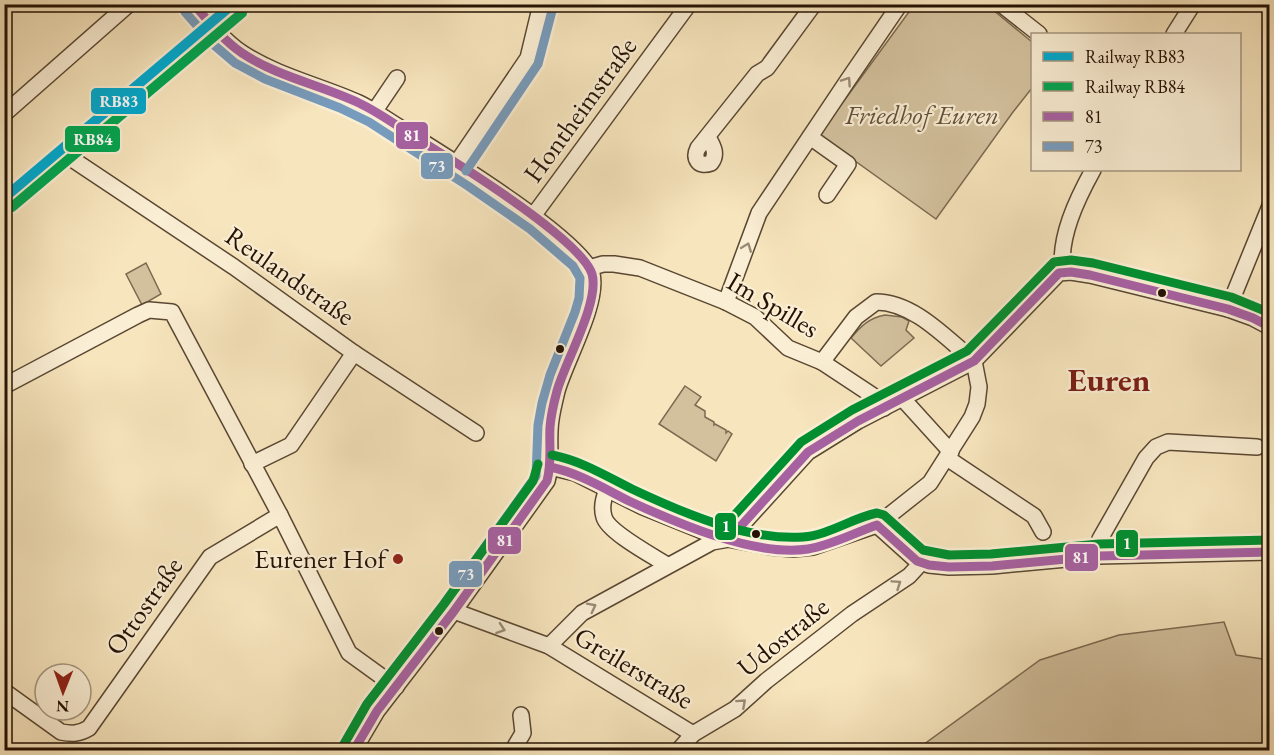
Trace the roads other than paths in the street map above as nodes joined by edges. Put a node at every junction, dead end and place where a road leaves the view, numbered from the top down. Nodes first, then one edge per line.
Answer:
1 (129, 4) edge
2 (194, 4) edge
3 (541, 4) edge
4 (689, 4) edge
5 (814, 4) edge
6 (900, 4) edge
7 (1001, 4) edge
8 (1193, 4) edge
9 (1038, 33) edge
10 (1175, 33) edge
11 (397, 78) dead end
12 (375, 112) junction
13 (4, 114) edge
14 (708, 137) dead end
15 (810, 137) junction
16 (75, 161) dead end
17 (456, 164) junction
18 (1092, 171) edge
19 (827, 195) dead end
20 (1269, 206) edge
21 (533, 216) junction
22 (590, 268) junction
23 (1058, 275) junction
24 (726, 302) junction
25 (1228, 309) junction
26 (1269, 327) edge
27 (354, 353) junction
28 (974, 361) junction
29 (822, 362) junction
30 (4, 386) edge
31 (903, 399) junction
32 (884, 408) junction
33 (476, 433) dead end
34 (1257, 447) dead end
35 (949, 455) junction
36 (252, 464) junction
37 (550, 467) junction
38 (607, 490) junction
39 (280, 515) junction
40 (877, 525) junction
41 (1042, 532) dead end
42 (729, 539) junction
43 (1269, 552) edge
44 (1099, 556) junction
45 (921, 563) junction
46 (667, 565) junction
47 (454, 610) junction
48 (549, 646) junction
49 (396, 687) junction
50 (4, 691) edge
51 (521, 715) dead end
52 (693, 734) junction
53 (354, 750) edge
54 (513, 750) edge
55 (678, 750) edge

1 - 13 street
2 - 12 street
3 - 17 street
4 - 21 street, Hontheimstraße
5 - 14 street
15 -> 6 street
7 - 9 street
8 - 10 street
11 - 12 street
12 - 17 street
15 - 19 street
24 -> 15 street
16 - 27 street, Reulandstraße
17 - 21 street
18 - 23 street
20 - 25 street
21 - 22 street
22 - 24 street, Im Spilles
22 - 37 street
23 - 25 street
23 - 28 street
24 - 29 street, Im Spilles
25 - 26 street
27 - 33 street, Reulandstraße
27 - 36 street
28 - 29 street
28 - 31 street
28 - 35 street
29 - 32 street, Im Spilles
30 - 36 street
31 - 32 street
31 - 35 street
32 - 42 street
34 - 44 street
35 - 40 street
35 - 41 street
36 - 39 street
37 - 38 street
37 - 47 street
38 - 42 street
38 - 46 street
39 - 49 street
39 - 50 street, Ottostraße
40 - 42 street
40 - 45 street
42 - 46 street
43 - 44 street
44 - 45 street
52 -> 45 street, Udostraße
48 -> 46 street
47 -> 48 street, Greilerstraße
47 - 49 street
48 - 52 street, Greilerstraße
49 - 53 street
51 - 54 street
52 - 55 street, Udostraße

